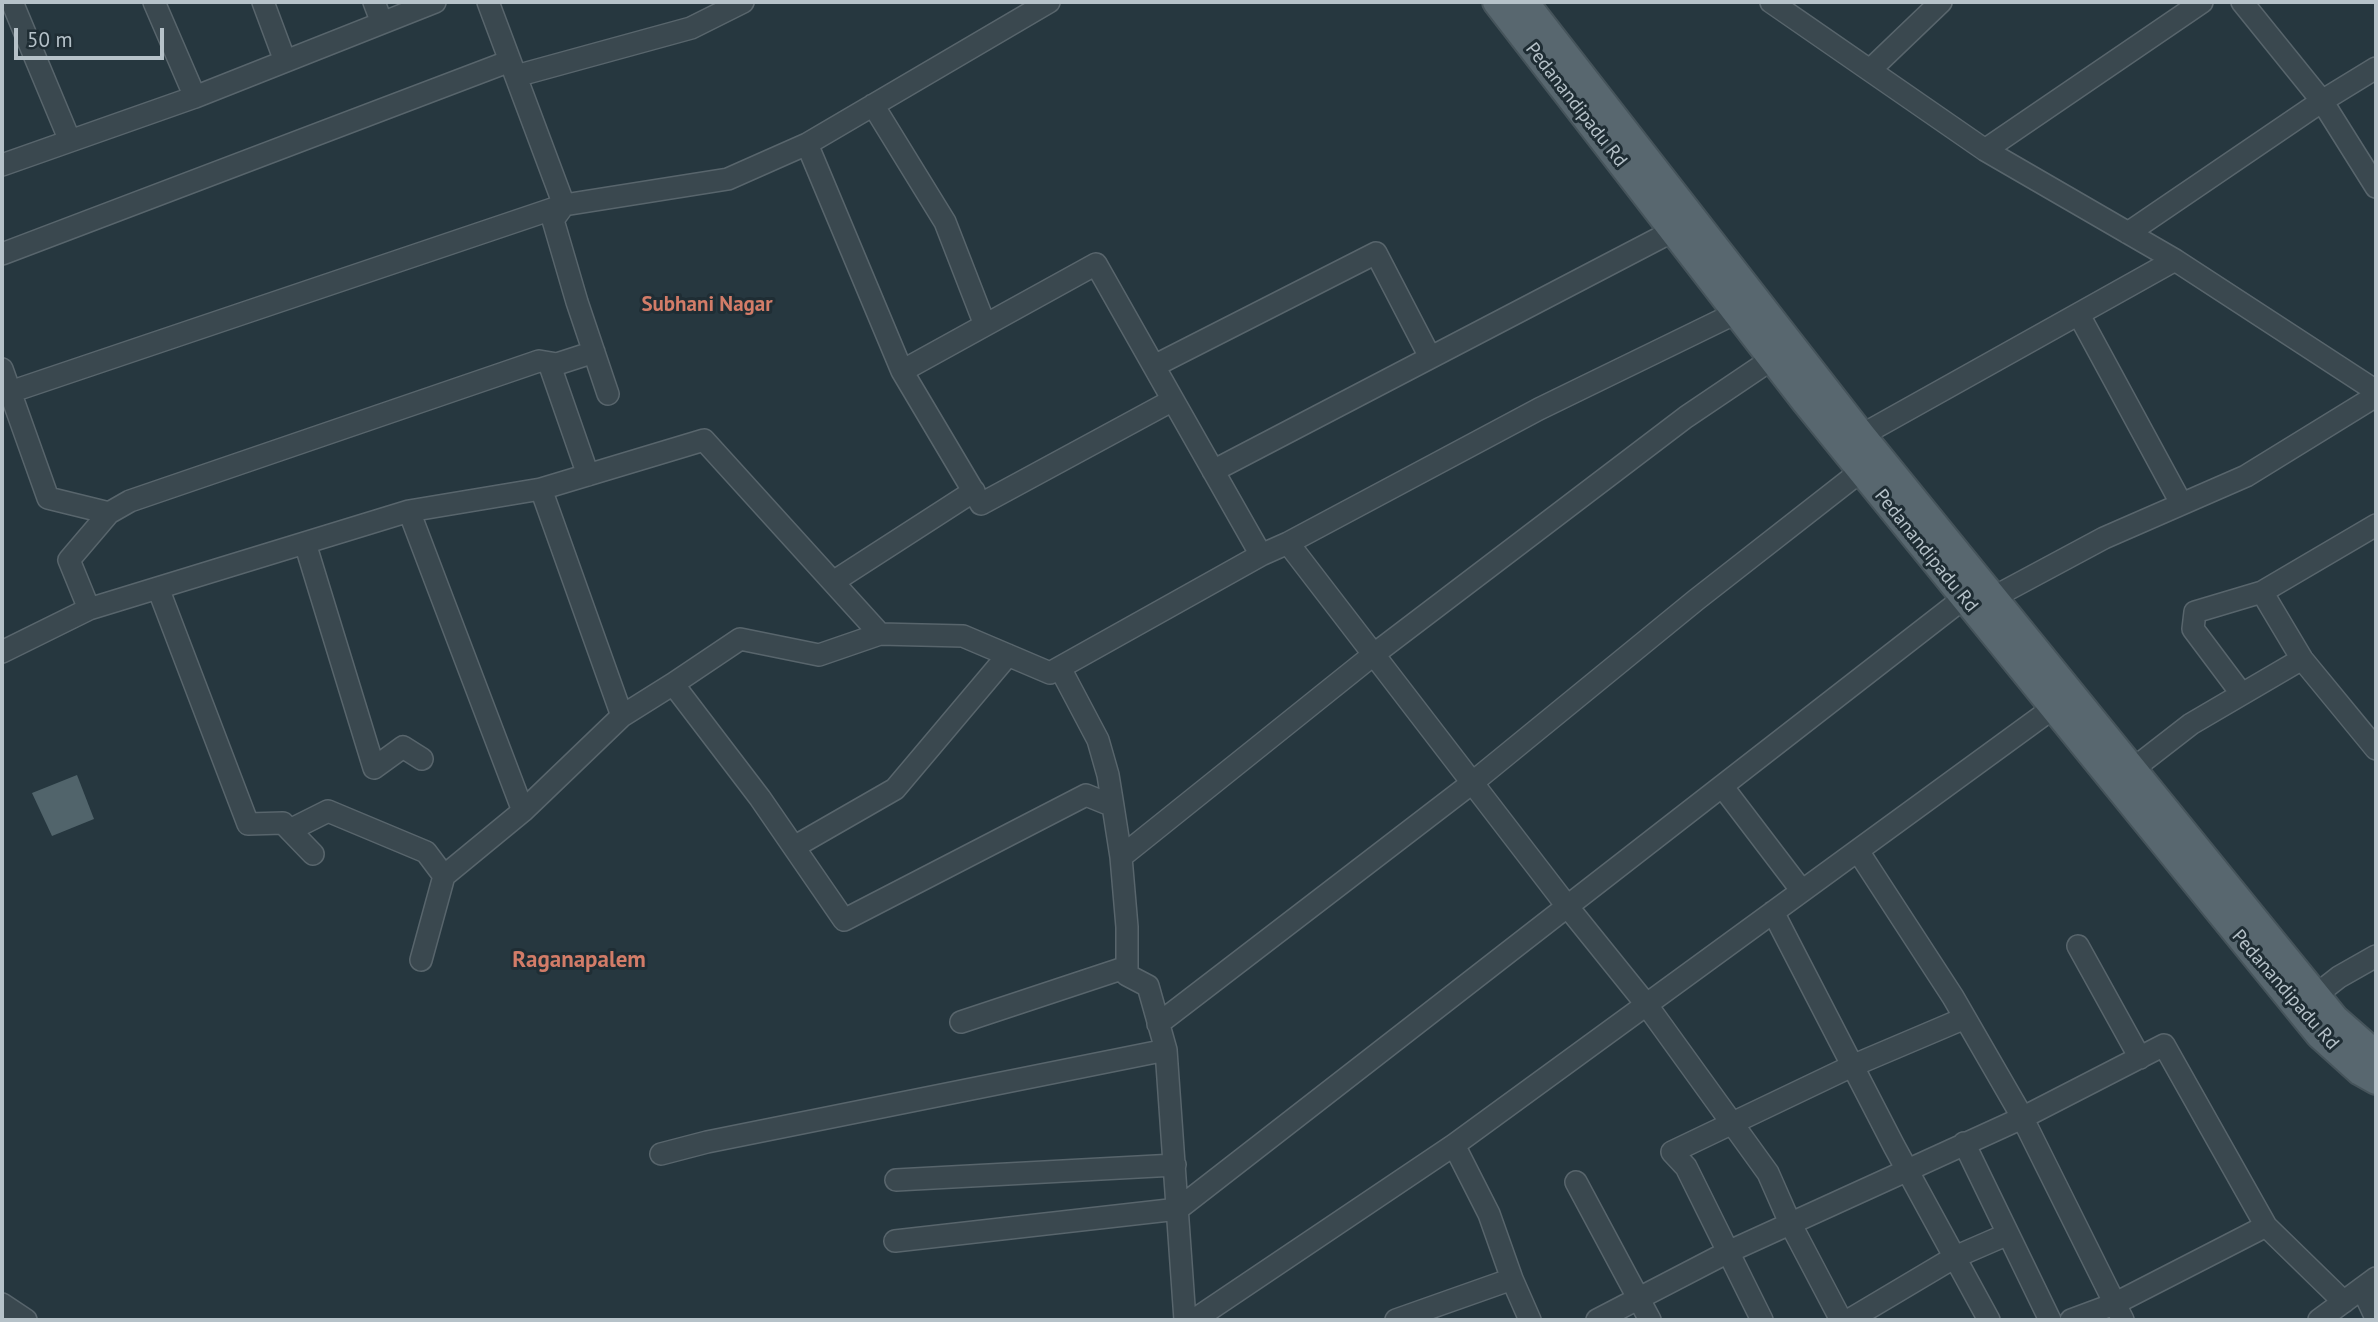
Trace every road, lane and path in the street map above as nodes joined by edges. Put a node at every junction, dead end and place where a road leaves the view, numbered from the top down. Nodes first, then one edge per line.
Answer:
1 (12, 2) edge
2 (155, 2) edge
3 (263, 2) edge
4 (374, 2) edge
5 (435, 2) edge
6 (488, 2) edge
7 (743, 2) edge
8 (1049, 2) edge
9 (1496, 2) edge
10 (1525, 2) edge
11 (1772, 2) edge
12 (1941, 2) edge
13 (2202, 2) edge
14 (2242, 2) edge
15 (1012, 11) edge
16 (382, 23) junction
17 (285, 61) junction
18 (2376, 68) edge
19 (513, 69) junction
20 (1870, 70) junction
21 (195, 97) junction
22 (2322, 102) junction
23 (873, 105) junction
24 (70, 141) junction
25 (807, 144) junction
26 (1985, 150) junction
27 (2, 165) edge
28 (2376, 187) edge
29 (564, 205) junction
30 (1673, 231) junction
31 (2128, 233) junction
32 (2, 254) edge
33 (2175, 260) junction
34 (1737, 313) junction
35 (2079, 315) junction
36 (985, 325) junction
37 (594, 352) junction
38 (1430, 357) junction
39 (1772, 359) junction
40 (549, 363) junction
41 (1154, 366) junction
42 (2, 369) edge
43 (902, 371) junction
44 (10, 392) junction
45 (608, 394) dead end
46 (2376, 394) edge
47 (1173, 400) junction
48 (1862, 435) junction
49 (1213, 471) junction
50 (1861, 471) junction
51 (587, 475) junction
52 (541, 489) junction
53 (974, 491) junction
54 (2181, 503) junction
55 (409, 511) junction
56 (109, 513) junction
57 (2376, 525) edge
58 (305, 543) junction
59 (1288, 543) junction
60 (1261, 555) junction
61 (833, 582) junction
62 (158, 588) junction
63 (2262, 592) junction
64 (1994, 597) junction
65 (1964, 598) junction
66 (89, 609) junction
67 (880, 634) junction
68 (2, 652) edge
69 (1009, 655) junction
70 (1373, 655) junction
71 (2302, 659) junction
72 (1060, 668) junction
73 (673, 684) junction
74 (2241, 693) junction
75 (2053, 708) junction
76 (622, 716) junction
77 (2376, 748) edge
78 (422, 759) dead end
79 (2133, 769) junction
80 (1472, 783) junction
81 (1722, 786) junction
82 (1113, 806) junction
83 (523, 811) junction
84 (290, 830) junction
85 (794, 847) junction
86 (1858, 851) junction
87 (313, 854) dead end
88 (1121, 858) junction
89 (444, 876) junction
90 (1802, 891) junction
91 (1567, 906) junction
92 (1773, 912) junction
93 (2078, 946) dead end
94 (2376, 956) edge
95 (421, 960) dead end
96 (1127, 967) junction
97 (2316, 995) junction
98 (1646, 1004) junction
99 (1965, 1018) junction
100 (961, 1022) dead end
101 (1158, 1024) junction
102 (1166, 1050) junction
103 (2376, 1054) edge
104 (2140, 1058) junction
105 (1852, 1066) junction
106 (2376, 1081) edge
107 (2022, 1118) junction
108 (1733, 1124) junction
109 (1964, 1143) junction
110 (1454, 1145) junction
111 (661, 1154) dead end
112 (1175, 1166) junction
113 (1906, 1169) junction
114 (896, 1180) dead end
115 (1576, 1182) dead end
116 (1178, 1209) junction
117 (1790, 1223) junction
118 (2266, 1226) junction
119 (2008, 1234) junction
120 (895, 1241) dead end
121 (1728, 1252) junction
122 (1955, 1257) junction
123 (1512, 1279) junction
124 (2369, 1283) edge
125 (1638, 1298) junction
126 (2344, 1302) junction
127 (2, 1304) edge
128 (2119, 1312) edge
129 (2376, 1318) edge
130 (26, 1320) edge
131 (1185, 1320) edge
132 (1194, 1320) edge
133 (1396, 1320) edge
134 (1530, 1320) edge
135 (1597, 1320) edge
136 (1650, 1320) edge
137 (1762, 1320) edge
138 (1841, 1320) edge
139 (1849, 1320) edge
140 (1989, 1320) edge
141 (2050, 1320) edge
142 (2071, 1320) edge
143 (2319, 1320) edge

1 - 24 street
2 - 21 street
3 - 17 street
4 - 16 street
5 - 16 street
6 - 19 street
7 - 19 street
8 - 15 street
9 - 30 main road, Pedanandipadu Rd
10 - 48 main road, Pedanandipadu Rd
11 - 20 street
12 - 20 street
13 - 26 street
14 - 22 street
15 - 23 street
16 - 17 street
17 - 21 street
18 - 22 street
19 - 29 street
19 - 32 street
20 - 26 street
21 - 24 street
22 - 28 street
22 - 31 street
23 - 25 street
23 - 36 street
24 - 27 street
25 - 29 street
25 - 43 street
26 - 31 street
29 - 37 street
29 - 44 street
30 - 34 main road, Pedanandipadu Rd
30 - 38 street
31 - 33 street
33 - 35 street
33 - 46 street
34 - 39 main road, Pedanandipadu Rd
34 - 59 street
35 - 48 street
35 - 54 street
36 - 41 street
36 - 43 street
37 - 40 street
37 - 45 street
38 - 41 street
38 - 49 street
39 - 50 main road, Pedanandipadu Rd
39 - 70 street
40 - 51 street
40 - 56 street
41 - 47 street
42 - 44 street
43 - 53 street
44 - 56 street
46 - 54 street
47 - 49 street
47 - 53 street
48 - 64 main road, Pedanandipadu Rd
49 - 60 street
50 - 65 main road, Pedanandipadu Rd
50 - 80 street
51 - 52 street
51 - 61 street
52 - 55 street
52 - 76 street
53 - 61 street
54 - 64 street
55 - 58 street
55 - 83 street
56 - 66 street
57 - 63 street
58 - 62 street
58 - 78 street
59 - 60 street
59 - 70 street
60 - 72 street
61 - 67 street
62 - 66 street
62 - 84 street
63 - 71 street
63 - 74 street
64 - 79 main road, Pedanandipadu Rd
65 - 75 main road, Pedanandipadu Rd
65 - 81 street
66 - 68 street
67 - 69 street
67 - 73 street
69 - 72 street
69 - 85 street
70 - 80 street
70 - 88 street
71 - 74 street
71 - 77 street
72 - 82 street
73 - 76 street
73 - 85 street
74 - 79 street
75 - 86 street
75 - 106 main road, Pedanandipadu Rd
76 - 83 street
79 - 97 main road, Pedanandipadu Rd
80 - 91 street
80 - 101 street
81 - 90 street
81 - 91 street
82 - 85 street
82 - 88 street
83 - 89 street
84 - 87 street
84 - 89 street
86 - 90 street
86 - 99 street
88 - 96 street
89 - 95 street
90 - 92 street
91 - 98 street
91 - 116 street
92 - 98 street
92 - 105 street
93 - 104 street
94 - 97 street
96 - 100 street
96 - 101 street
97 - 103 main road, Pedanandipadu Rd
98 - 108 street
98 - 110 street
99 - 105 street
99 - 107 street
101 - 102 street
102 - 111 street
102 - 112 street
104 - 107 street
104 - 118 street
105 - 108 street
105 - 113 street
107 - 109 street
107 - 128 street
108 - 117 street
108 - 121 street
109 - 113 street
109 - 119 street
110 - 123 street
110 - 132 street
112 - 114 street
112 - 116 street
113 - 117 street
113 - 122 street
115 - 125 street
116 - 120 street
116 - 131 street
117 - 121 street
117 - 138 street
118 - 126 street
118 - 128 street
119 - 122 street
119 - 141 street
121 - 125 street
121 - 137 street
122 - 139 street
122 - 140 street
123 - 133 street
123 - 134 street
124 - 126 street
124 - 129 street
125 - 135 street
125 - 136 street
126 - 143 street
127 - 130 street
128 - 142 street

